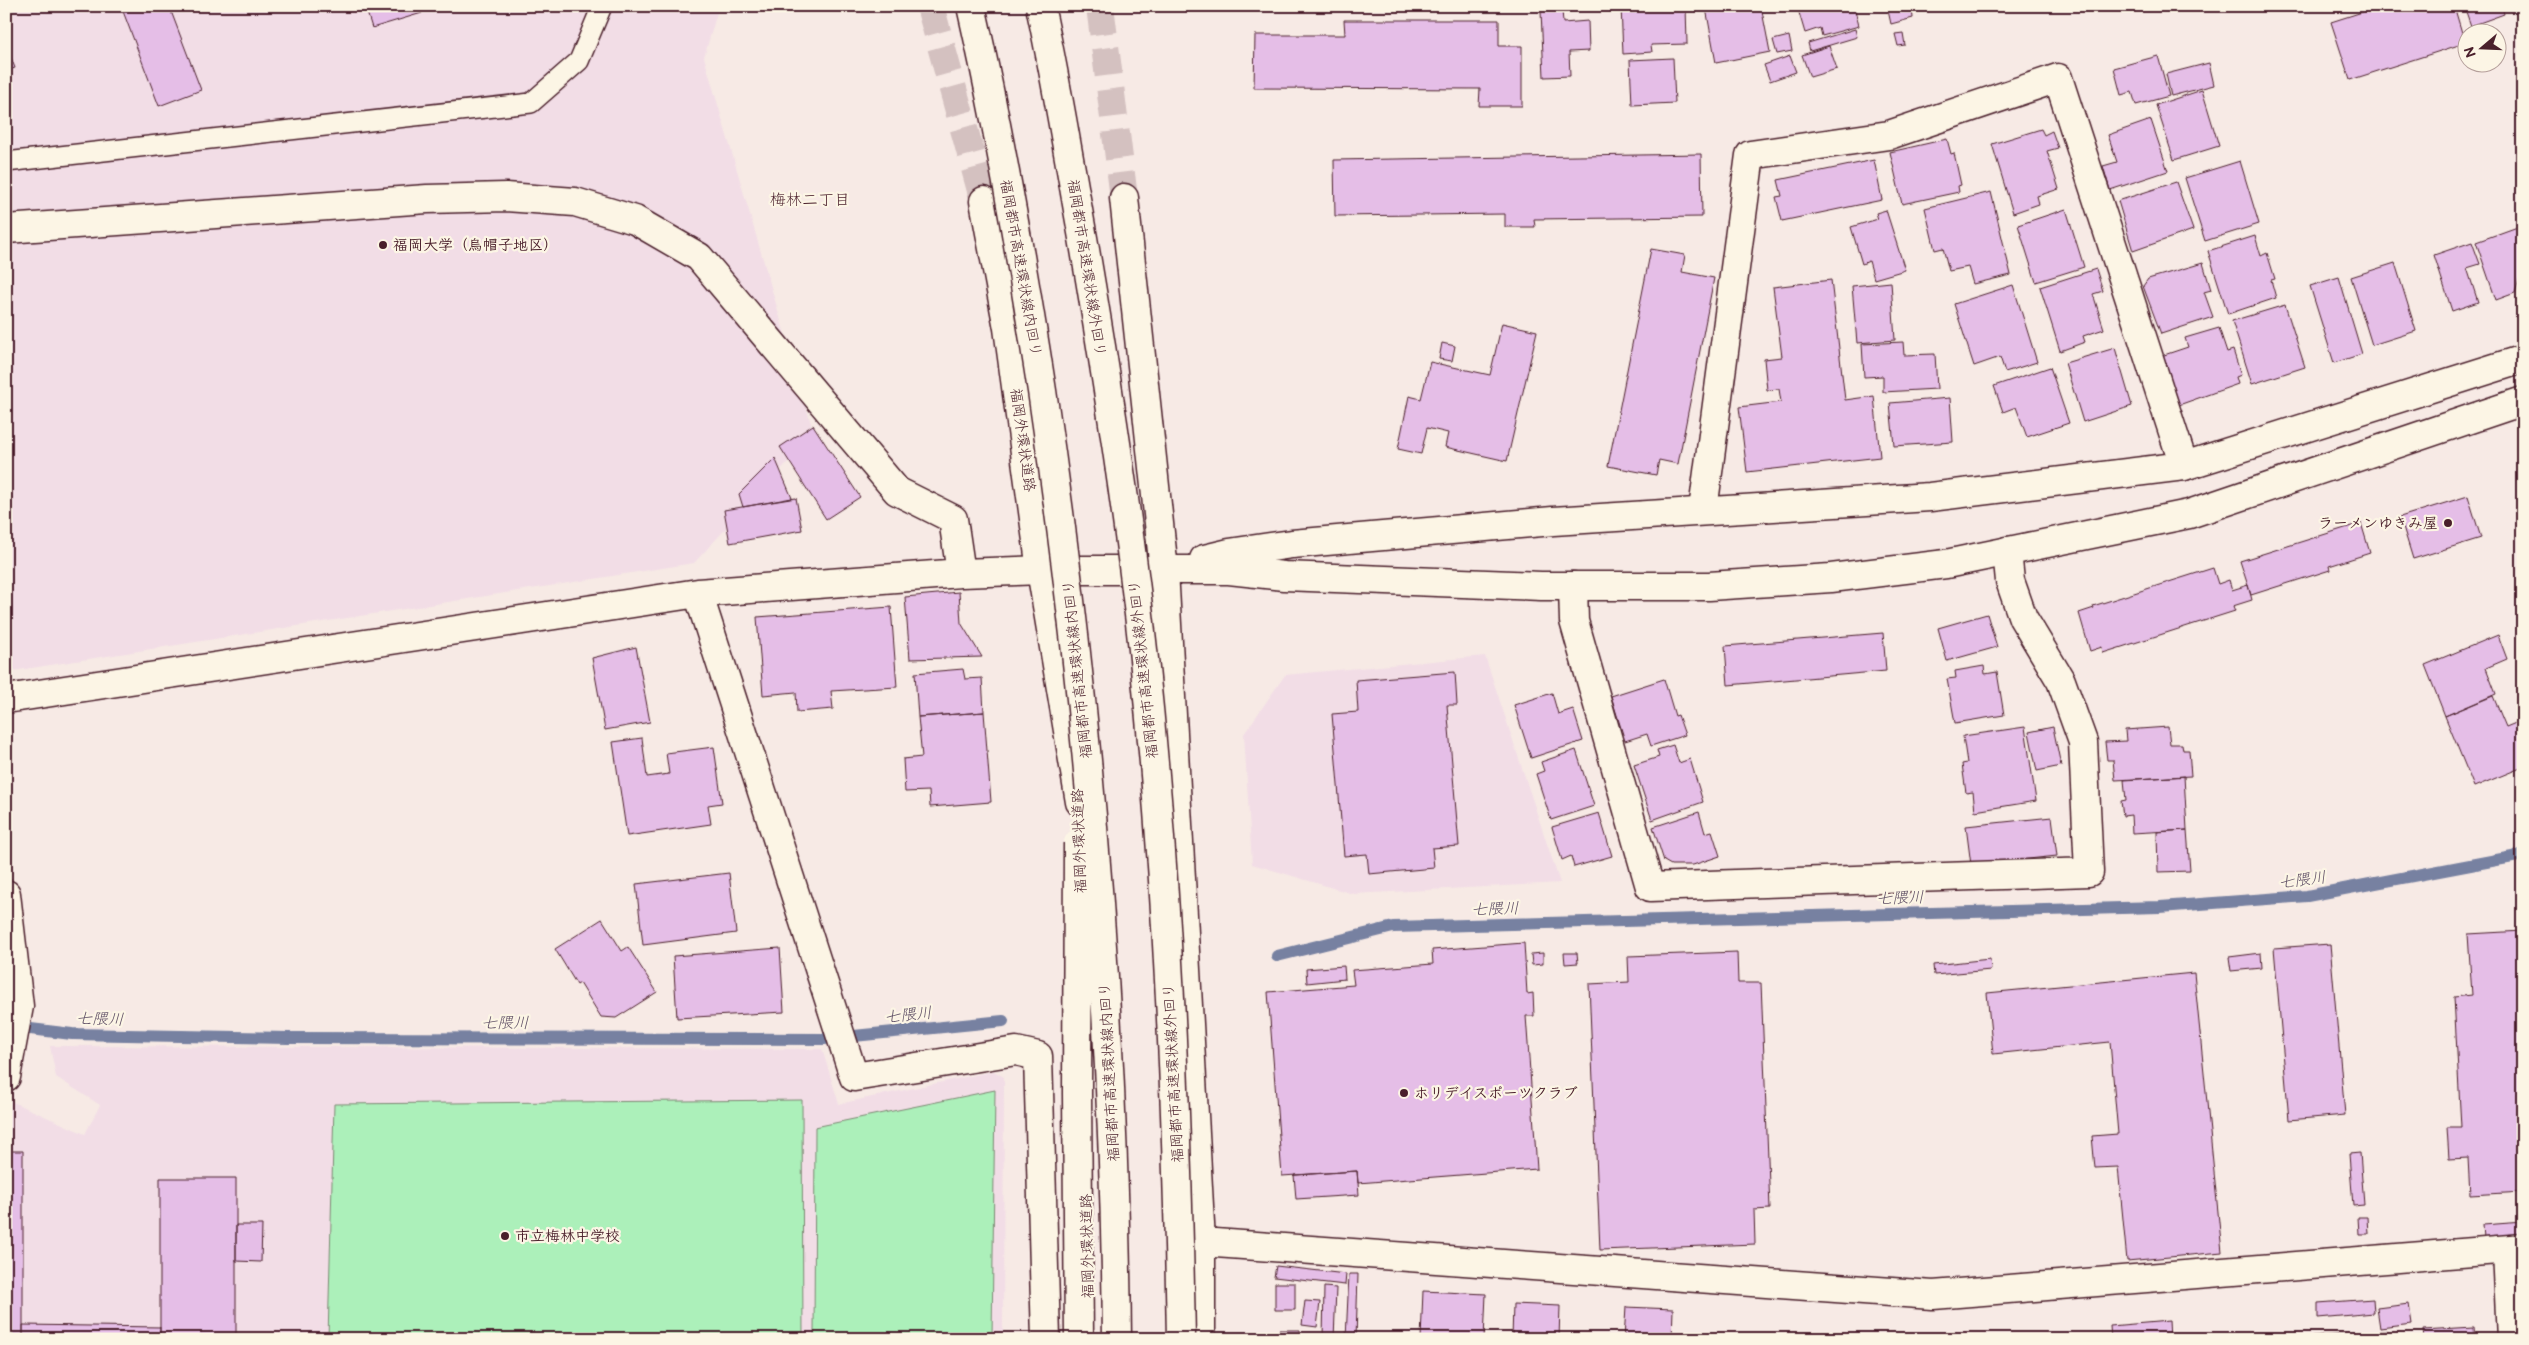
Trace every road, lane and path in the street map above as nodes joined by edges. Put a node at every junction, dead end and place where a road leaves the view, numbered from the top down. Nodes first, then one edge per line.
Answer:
1 (602, 6) edge
2 (971, 6) edge
3 (1040, 6) edge
4 (6, 162) edge
5 (1124, 198) tunnel mouth
6 (984, 201) tunnel mouth
7 (6, 229) edge
8 (2523, 359) edge
9 (2523, 401) edge
10 (2184, 466) junction
11 (1703, 510) junction
12 (2007, 551) junction
13 (1041, 570) junction
14 (1164, 570) junction
15 (961, 573) junction
16 (1573, 586) junction
17 (698, 593) junction
18 (1080, 670) junction
19 (6, 699) edge
20 (6, 894) edge
21 (7, 1078) edge
22 (1201, 1242) junction
23 (2515, 1249) edge
24 (1046, 1339) edge
25 (1079, 1339) edge
26 (1089, 1339) edge
27 (1117, 1339) edge
28 (1182, 1339) edge
29 (1201, 1339) edge
30 (2511, 1339) edge

1 - 4 lane
2 - 18 main road, 福岡都市高速環状線内回り, bridge
3 - 28 main road, 福岡都市高速環状線外回り, bridge
5 - 14 main road
6 - 13 main road, 福岡外環状道路
7 - 15 main road
8 - 10 main road
9 - 12 main road
10 - 11 main road
10 - 11 main road
11 - 14 main road
12 - 16 main road
12 - 16 main road
13 - 14 main road
13 - 15 main road
13 - 26 main road, 福岡外環状道路
14 - 16 main road
14 - 22 main road
15 - 17 main road
17 - 19 main road
17 - 24 main road
18 - 25 main road, bridge
18 - 27 main road, 福岡都市高速環状線内回り, bridge
20 - 21 main road
22 - 23 main road
22 - 29 main road
23 - 30 main road

